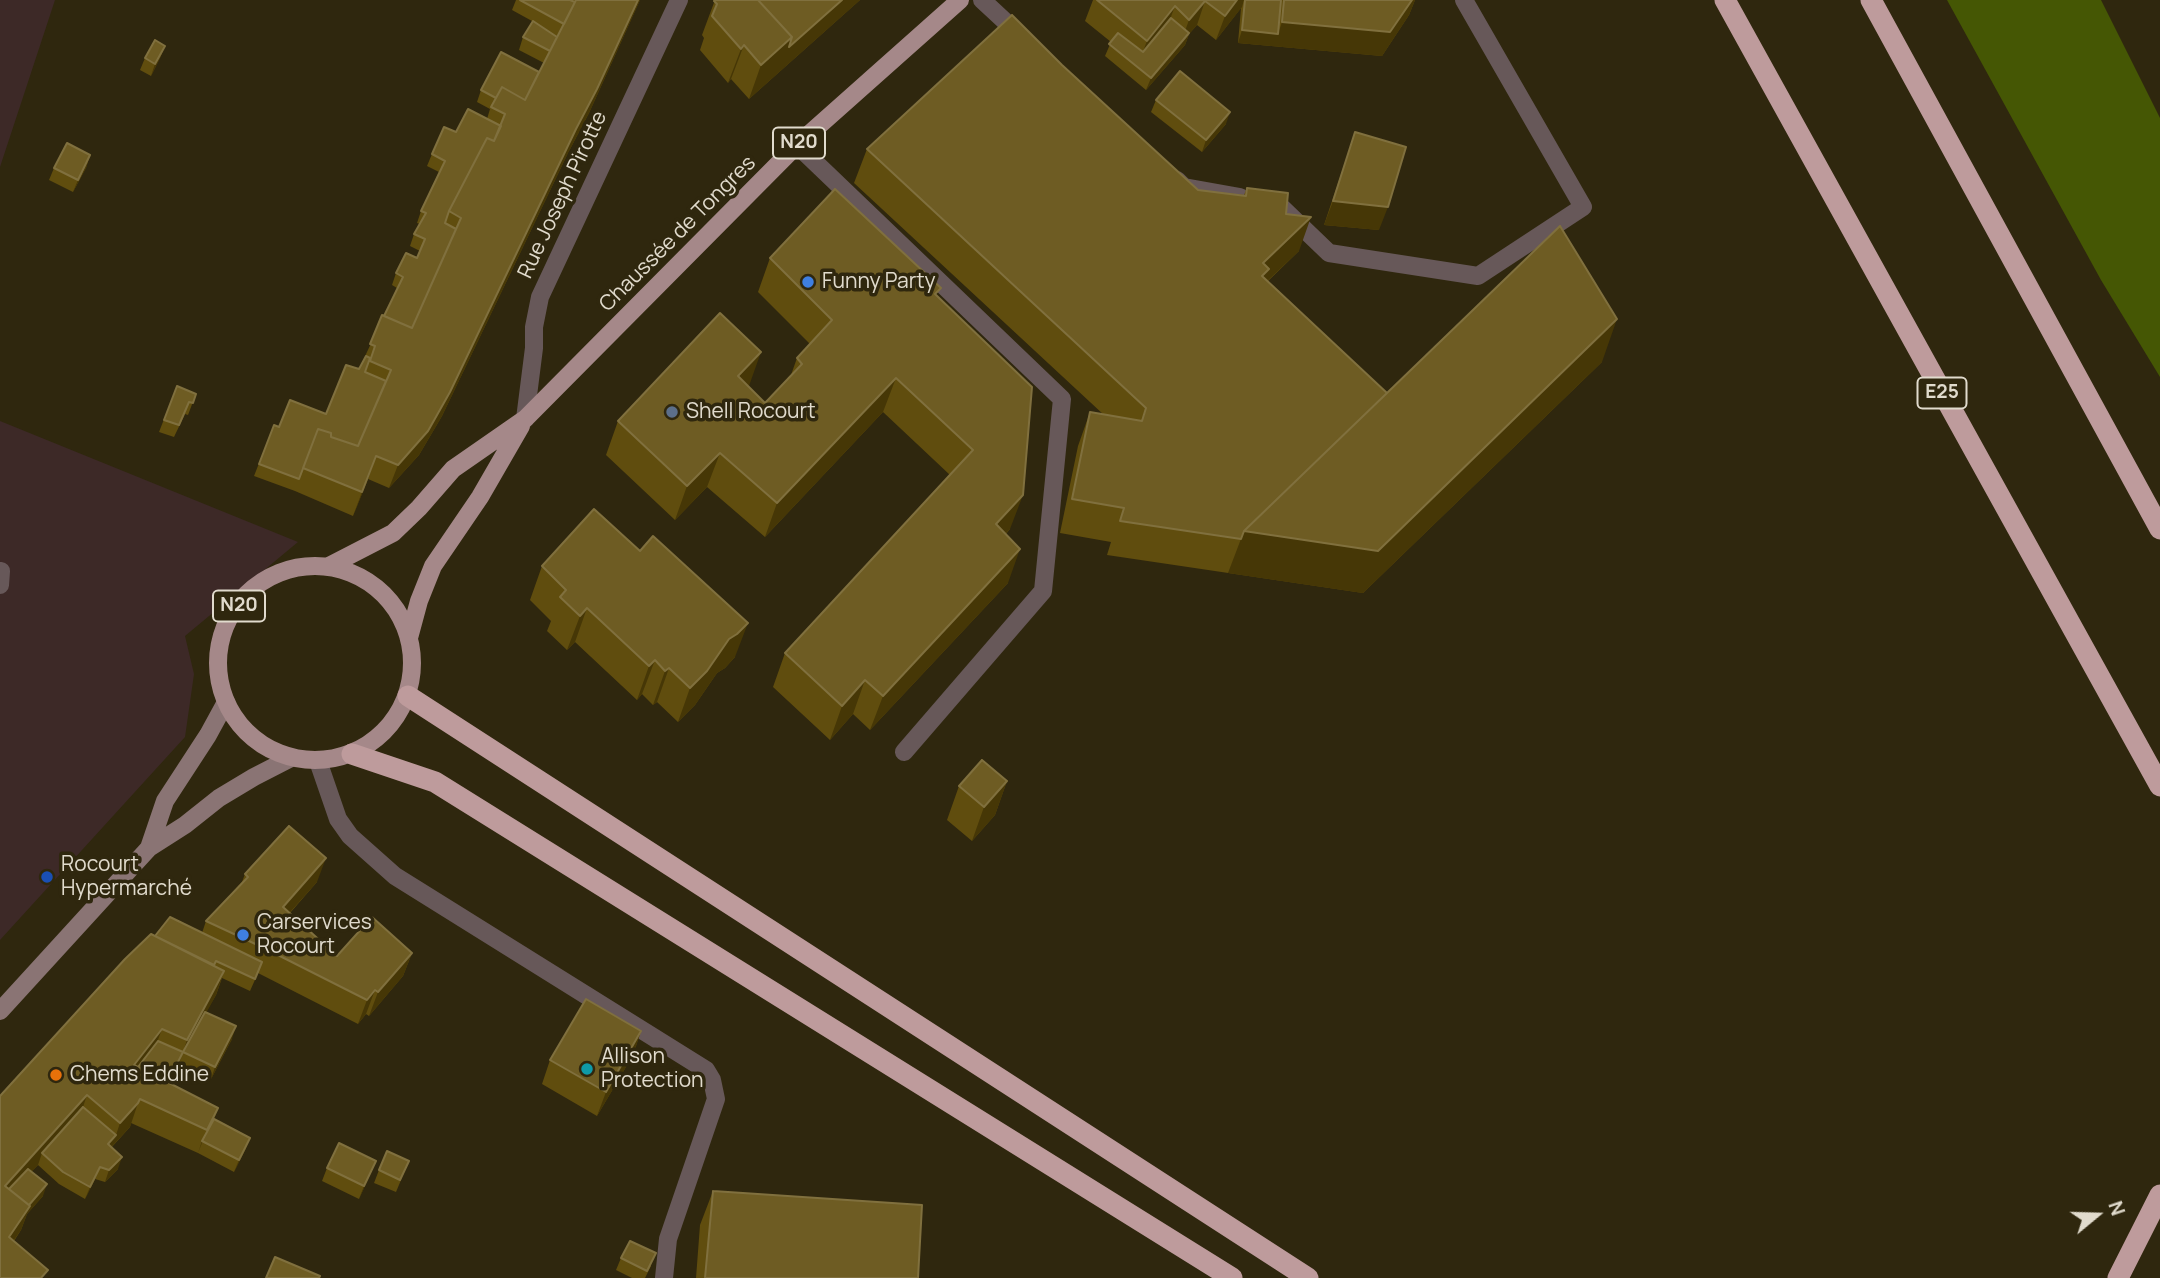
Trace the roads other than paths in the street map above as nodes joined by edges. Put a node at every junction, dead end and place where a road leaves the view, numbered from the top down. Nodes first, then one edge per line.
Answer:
1 (679, 0) edge
2 (960, 0) edge
3 (982, 0) edge
4 (1464, 0) edge
5 (1725, 0) edge
6 (1871, 0) edge
7 (1032, 47) edge
8 (797, 145) junction
9 (1164, 168) edge
10 (525, 419) junction
11 (2160, 529) edge
12 (327, 567) junction
13 (1, 571) edge
14 (0, 584) edge
15 (409, 638) junction
16 (408, 696) junction
17 (226, 702) junction
18 (904, 752) dead end
19 (352, 754) junction
20 (291, 758) junction
21 (317, 761) junction
22 (2160, 786) edge
23 (149, 848) junction
24 (0, 1011) edge
25 (2160, 1195) edge
26 (664, 1278) edge
27 (1232, 1278) edge
28 (1308, 1278) edge
29 (2118, 1278) edge

1 - 10 street, Rue Joseph Pirotte
2 - 8 main road, Chaussée de Tongres / N20
3 - 7 street
4 - 9 street
5 - 22 highway, E25
6 - 11 highway
8 - 10 main road, Chaussée de Tongres / N20
8 - 18 street
10 - 12 main road, Chaussée de Tongres / N20
10 - 15 main road, Chaussée de Tongres / N20
12 - 15 main road, N20
12 - 17 main road, N20
13 - 14 street
15 - 16 main road, N20
16 - 19 main road, N20
16 - 28 highway
17 - 20 main road, N20
17 - 23 main road
19 - 21 main road, N20
19 - 27 highway
20 - 21 main road, N20
20 - 23 main road
21 - 26 street
23 - 24 main road
25 - 29 highway

